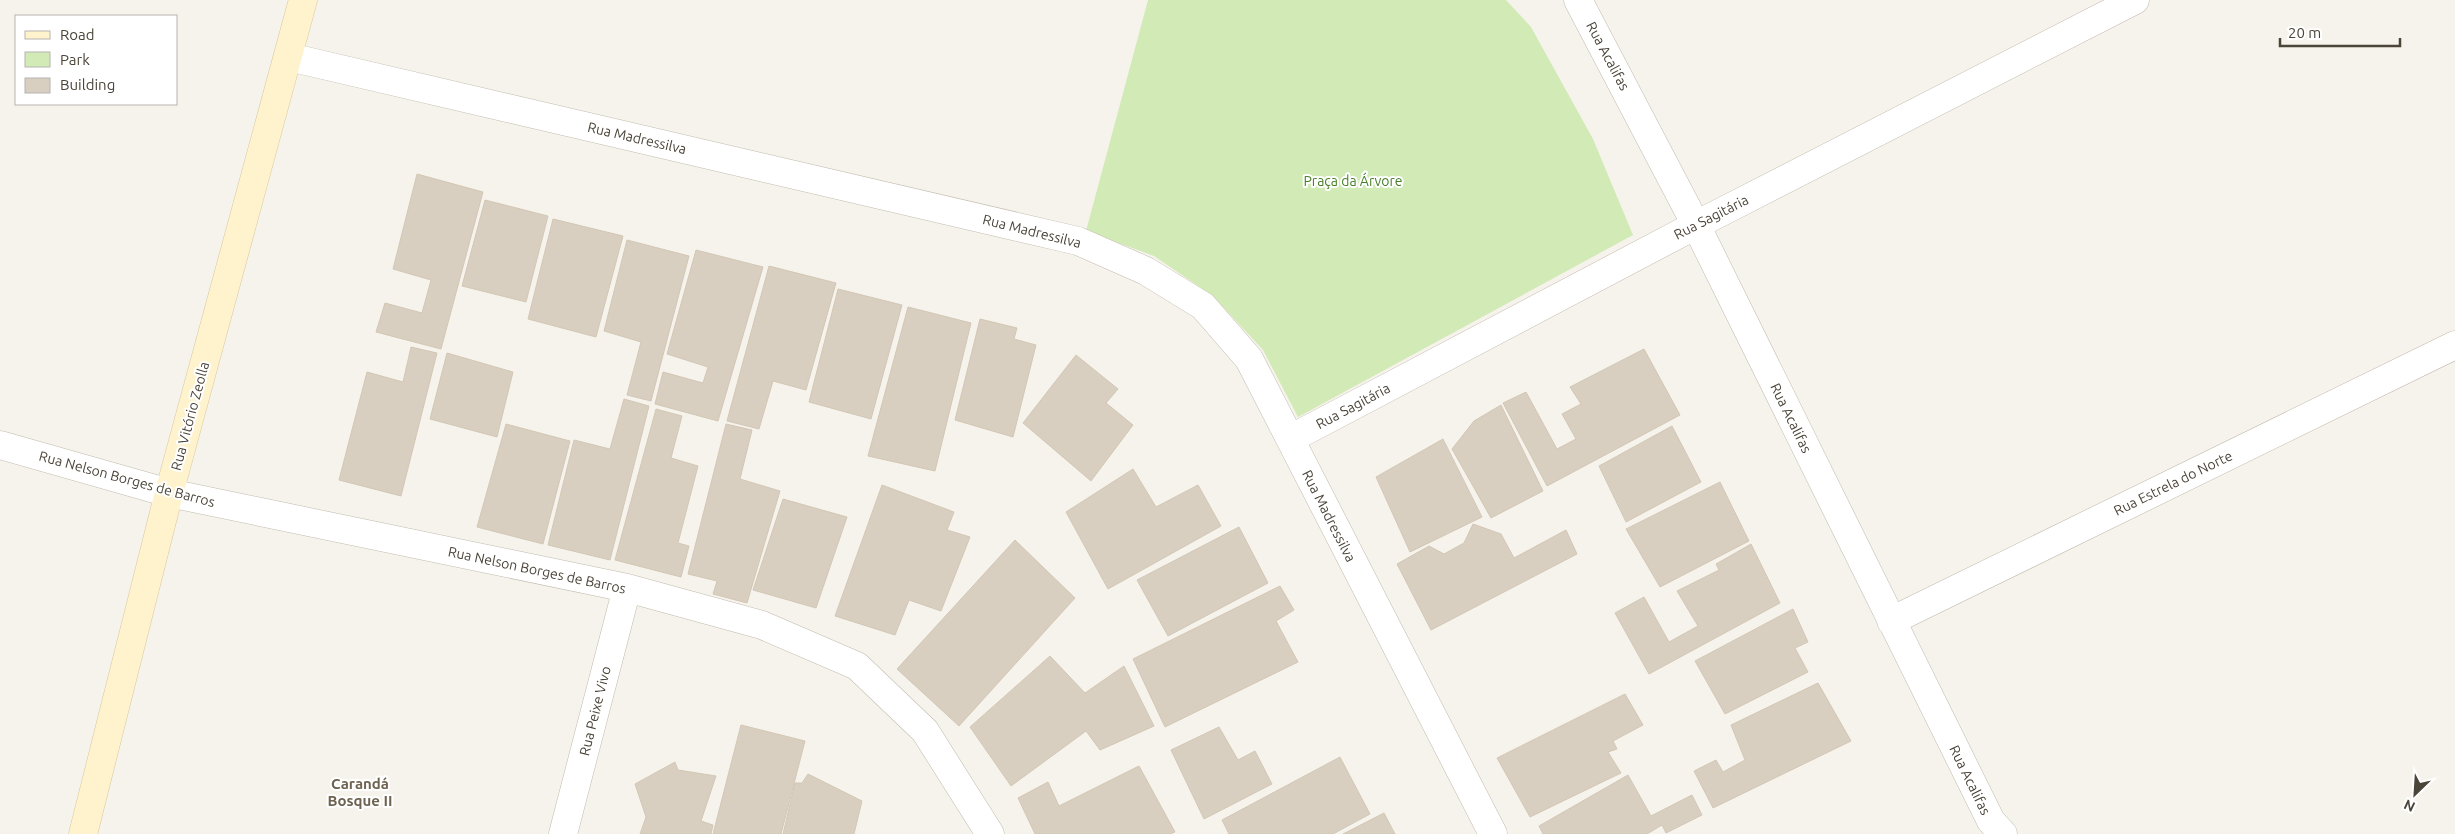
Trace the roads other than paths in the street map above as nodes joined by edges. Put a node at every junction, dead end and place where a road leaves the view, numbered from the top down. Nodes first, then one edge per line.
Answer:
1 (303, 0) edge
2 (1578, 0) edge
3 (2134, 0) edge
4 (289, 57) junction
5 (1696, 225) junction
6 (2455, 345) edge
7 (1290, 439) junction
8 (0, 445) edge
9 (169, 493) junction
10 (627, 588) junction
11 (1891, 621) junction
12 (83, 834) edge
13 (563, 834) edge
14 (990, 834) edge
15 (1493, 834) edge
16 (2003, 834) edge

1 - 4 street, Rua Vitório Zeolla
2 - 5 street, Rua Acalifas
3 - 5 street, Rua Sagitária
4 - 7 street, Rua Madressilva
4 - 9 street, Rua Vitório Zeolla
5 - 7 street, Rua Sagitária
5 - 11 street, Rua Acalifas
6 - 11 street, Rua Estrela do Norte
7 - 15 street, Rua Madressilva
8 - 9 street, Rua Nelson Borges de Barros
9 - 10 street, Rua Nelson Borges de Barros
9 - 12 street, Rua Vitório Zeolla
10 - 13 street, Rua Peixe Vivo
10 - 14 street, Rua Nelson Borges de Barros
11 - 16 street, Rua Acalifas

